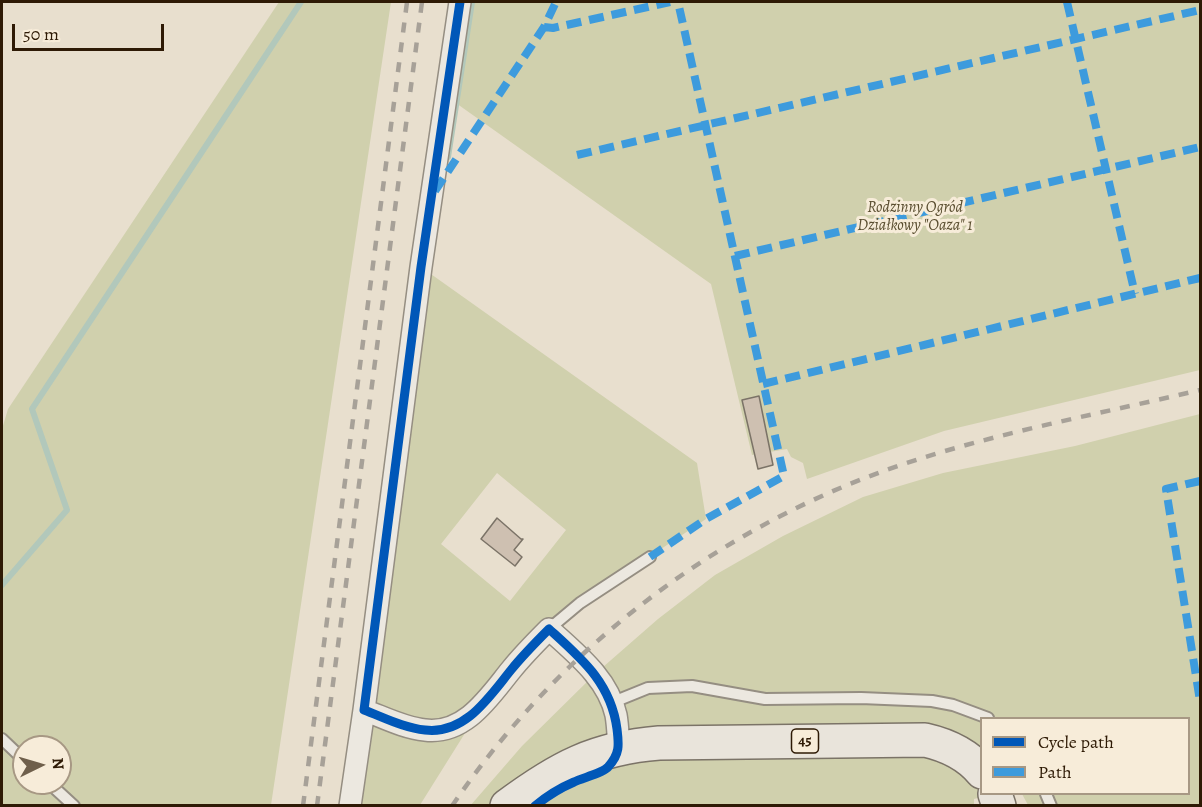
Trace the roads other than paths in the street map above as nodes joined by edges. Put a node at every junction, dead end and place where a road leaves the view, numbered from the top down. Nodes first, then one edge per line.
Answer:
1 (460, 2) edge
2 (650, 557) dead end
3 (549, 629) junction
4 (611, 703) junction
5 (364, 710) junction
6 (985, 717) edge
7 (620, 748) junction
8 (980, 771) edge
9 (62, 795) edge
10 (74, 806) edge
11 (350, 806) edge
12 (507, 806) edge

1 - 5 street
2 - 3 lane
3 - 4 street
3 - 5 street
4 - 6 lane
4 - 7 street
5 - 11 street
7 - 8 main road, 45
7 - 12 main road, 45
9 - 10 lane

